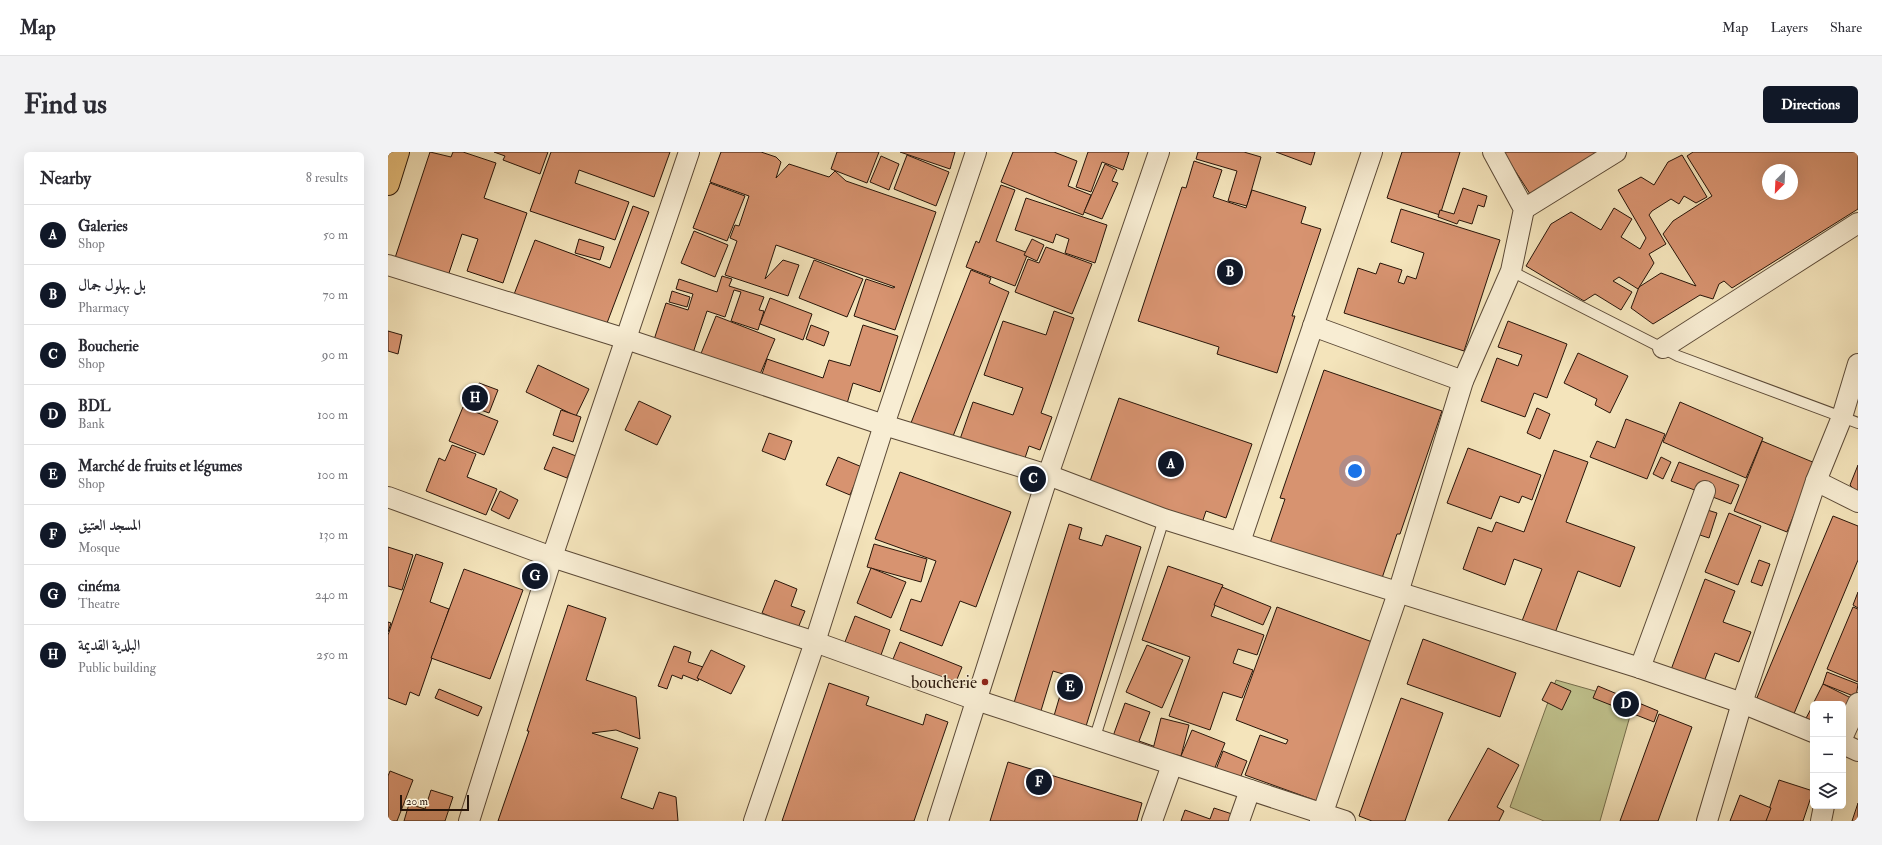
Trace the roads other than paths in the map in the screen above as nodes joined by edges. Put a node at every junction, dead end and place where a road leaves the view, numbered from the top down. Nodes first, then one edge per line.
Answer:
1 (398, 152) edge
2 (689, 152) edge
3 (976, 152) edge
4 (1158, 152) edge
5 (1372, 152) edge
6 (1493, 152) edge
7 (1616, 152) edge
8 (388, 184) edge
9 (1524, 209) junction
10 (1858, 223) edge
11 (388, 265) edge
12 (1511, 271) junction
13 (1313, 326) junction
14 (626, 339) junction
15 (1663, 348) junction
16 (1858, 364) edge
17 (1463, 381) junction
18 (1850, 420) edge
19 (884, 425) junction
20 (1048, 475) junction
21 (1816, 481) junction
22 (1705, 491) dead end
23 (388, 497) edge
24 (1858, 502) edge
25 (1164, 520) junction
26 (1240, 542) junction
27 (552, 557) junction
28 (1398, 593) junction
29 (815, 642) junction
30 (1640, 668) junction
31 (976, 700) junction
32 (1742, 703) junction
33 (1858, 703) edge
34 (1846, 729) edge
35 (1810, 731) edge
36 (1094, 740) junction
37 (1846, 745) edge
38 (1858, 751) edge
39 (1172, 765) junction
40 (1250, 790) junction
41 (1823, 809) edge
42 (1321, 818) edge
43 (469, 821) edge
44 (754, 821) edge
45 (938, 821) edge
46 (1152, 821) edge
47 (1239, 821) edge
48 (1345, 821) edge
49 (1708, 821) edge
50 (1821, 821) edge

1 - 8 main road
2 - 14 street
3 - 19 street
4 - 20 street
5 - 13 street
6 - 9 street
7 - 9 street
9 - 12 street
10 - 15 street
11 - 14 street
12 - 15 lane
12 - 17 street
13 - 17 street
13 - 26 street
14 - 19 street
14 - 27 street
15 - 18 lane
16 - 18 street
17 - 28 street
18 - 21 street
19 - 20 street
19 - 29 street
20 - 25 street
20 - 31 street
21 - 24 street
21 - 32 street
22 - 30 street
23 - 27 street
25 - 26 street
25 - 36 lane
26 - 28 street
27 - 29 street
27 - 43 street
28 - 30 street
28 - 42 street
29 - 31 street
29 - 44 street
30 - 32 street
31 - 36 street
31 - 45 street
32 - 35 street
32 - 49 street
33 - 34 street
36 - 39 street
37 - 38 street
39 - 40 street
39 - 46 street
40 - 42 street
40 - 47 street
41 - 50 street
42 - 48 street

